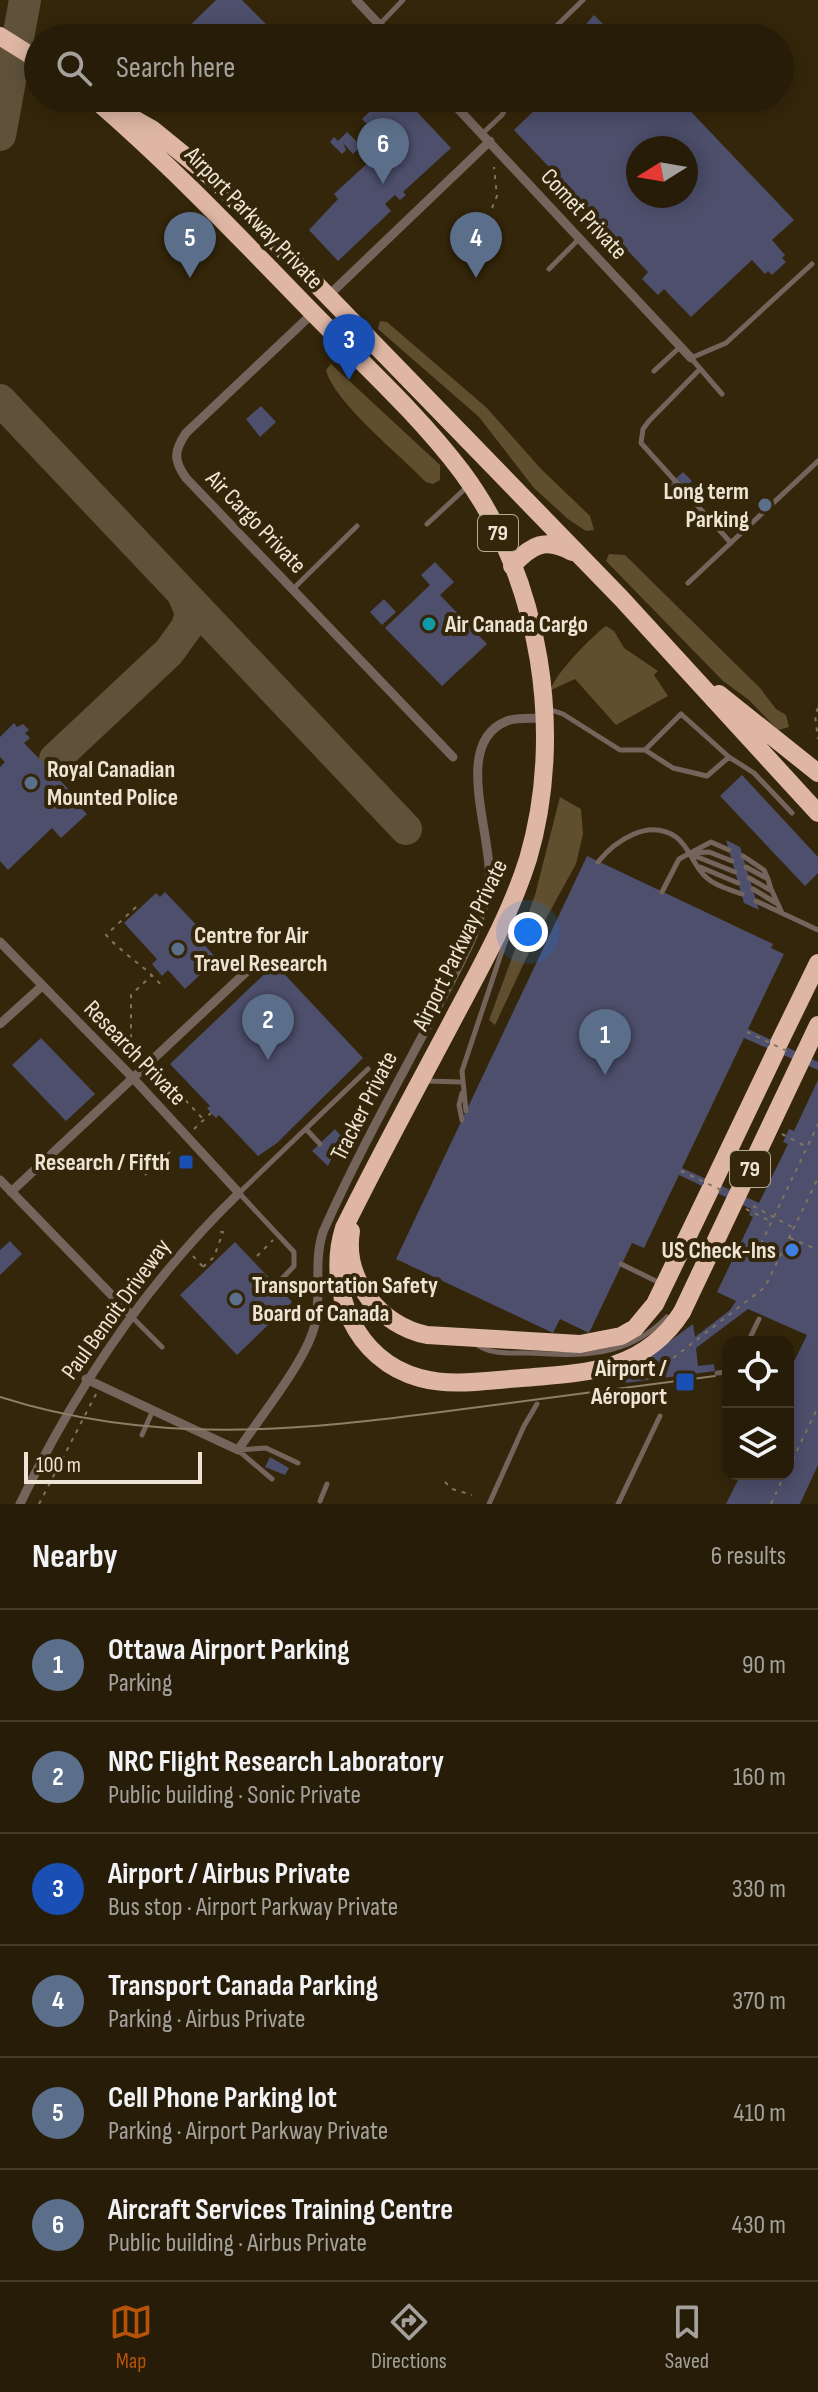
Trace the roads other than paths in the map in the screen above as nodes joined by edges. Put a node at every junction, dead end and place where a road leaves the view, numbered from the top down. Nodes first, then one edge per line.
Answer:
1 (356, 0) edge
2 (403, 0) edge
3 (583, 0) edge
4 (378, 24) edge
5 (380, 24) edge
6 (558, 24) edge
7 (0, 36) edge
8 (24, 51) edge
9 (110, 112) edge
10 (120, 112) edge
11 (461, 112) edge
12 (504, 112) edge
13 (486, 138) junction
14 (580, 238) junction
15 (812, 264) dead end
16 (549, 269) dead end
17 (328, 296) junction
18 (313, 313) junction
19 (680, 347) junction
20 (691, 358) junction
21 (699, 370) junction
22 (654, 371) dead end
23 (722, 394) dead end
24 (818, 461) edge
25 (470, 484) junction
26 (427, 524) dead end
27 (357, 526) dead end
28 (731, 543) junction
29 (512, 566) junction
30 (596, 572) junction
31 (688, 583) dead end
32 (293, 590) junction
33 (671, 654) junction
34 (543, 713) junction
35 (645, 750) junction
36 (453, 757) dead end
37 (729, 757) junction
38 (818, 773) edge
39 (815, 809) edge
40 (792, 813) dead end
41 (729, 850) dead end
42 (689, 854) junction
43 (743, 856) dead end
44 (732, 861) dead end
45 (598, 862) dead end
46 (699, 867) junction
47 (746, 867) dead end
48 (735, 872) dead end
49 (749, 878) dead end
50 (768, 879) junction
51 (520, 882) junction
52 (738, 883) dead end
53 (753, 889) dead end
54 (772, 891) junction
55 (662, 892) dead end
56 (742, 894) dead end
57 (756, 901) dead end
58 (777, 903) junction
59 (783, 913) junction
60 (818, 930) edge
61 (0, 942) edge
62 (260, 959) dead end
63 (818, 963) edge
64 (42, 986) junction
65 (818, 1015) edge
66 (0, 1024) edge
67 (818, 1025) edge
68 (368, 1069) dead end
69 (133, 1078) junction
70 (421, 1080) junction
71 (461, 1082) junction
72 (463, 1092) junction
73 (466, 1111) dead end
74 (462, 1120) dead end
75 (306, 1129) junction
76 (320, 1144) dead end
77 (0, 1180) edge
78 (11, 1192) junction
79 (239, 1193) junction
80 (359, 1197) junction
81 (621, 1264) dead end
82 (276, 1285) dead end
83 (665, 1285) junction
84 (131, 1315) junction
85 (759, 1319) dead end
86 (751, 1336) edge
87 (468, 1337) junction
88 (162, 1347) dead end
89 (717, 1373) dead end
90 (722, 1373) edge
91 (86, 1379) junction
92 (537, 1404) dead end
93 (153, 1410) junction
94 (660, 1416) dead end
95 (142, 1435) dead end
96 (238, 1450) junction
97 (298, 1463) dead end
98 (272, 1479) dead end
99 (327, 1484) dead end
100 (320, 1501) dead end
101 (20, 1504) edge
102 (489, 1504) edge
103 (618, 1504) edge

1 - 4 street
2 - 5 lane
3 - 6 lane
7 - 8 highway
9 - 18 highway, Airport Parkway Private / 79
10 - 17 highway, Airport Parkway Private / 79
11 - 13 street, Comet Private
12 - 13 lane
13 - 14 street, Comet Private
13 - 17 street
14 - 16 lane
14 - 19 street, Comet Private
15 - 20 lane
17 - 18 highway
17 - 30 highway, Airport Parkway Private / 79
18 - 25 highway, Airport Parkway Private / 79
18 - 32 street, Air Cargo Private
19 - 20 street, Comet Private
19 - 22 lane
20 - 21 lane
21 - 23 lane
21 - 28 lane
24 - 28 lane
25 - 26 lane
25 - 29 highway, Airport Parkway Private / 79
27 - 32 lane
28 - 31 lane
29 - 30 highway
29 - 34 highway, Airport Parkway Private / 79
30 - 33 highway, Airport Parkway Private / 79
32 - 36 street, Air Cargo Private
33 - 38 highway, Airport Parkway Private / 79
33 - 39 highway, Airport Parkway Private / 79
34 - 35 lane
34 - 51 highway, Airport Parkway Private / 79
34 - 96 street, Tracker Private
35 - 37 lane
35 - 37 lane
37 - 40 lane
41 - 42 lane
42 - 44 lane
42 - 45 lane
42 - 46 lane
42 - 48 lane
42 - 55 lane
43 - 50 lane
46 - 52 lane
46 - 56 lane
47 - 50 lane
49 - 54 lane
50 - 54 lane
51 - 70 highway, Airport Parkway Private / 79
51 - 71 lane
53 - 58 lane
54 - 58 lane
57 - 59 lane
58 - 59 lane
59 - 60 lane
61 - 64 street, Research Private
62 - 69 street
63 - 83 highway, Airport Parkway Private / 79
64 - 66 street
64 - 69 street, Research Private
65 - 87 lane
67 - 80 highway, Airport Parkway Private / 79, bridge
68 - 75 lane
69 - 78 street
69 - 79 street, Research Private
70 - 71 lane
70 - 80 highway, Airport Parkway Private / 79
71 - 72 lane
72 - 73 lane
72 - 74 lane
75 - 76 lane
75 - 79 lane
77 - 78 street
78 - 84 street
79 - 82 lane
79 - 84 street, Paul Benoit Driveway
80 - 87 highway, Airport Parkway Private / 79
81 - 83 lane
83 - 87 highway, Airport Parkway Private / 79
84 - 88 lane
84 - 91 street, Paul Benoit Driveway
85 - 86 lane
89 - 90 lane
91 - 93 street
91 - 101 street, Paul Benoit Driveway
92 - 102 lane
93 - 95 lane
93 - 96 street
94 - 103 lane
96 - 97 lane
96 - 98 lane
99 - 100 lane

